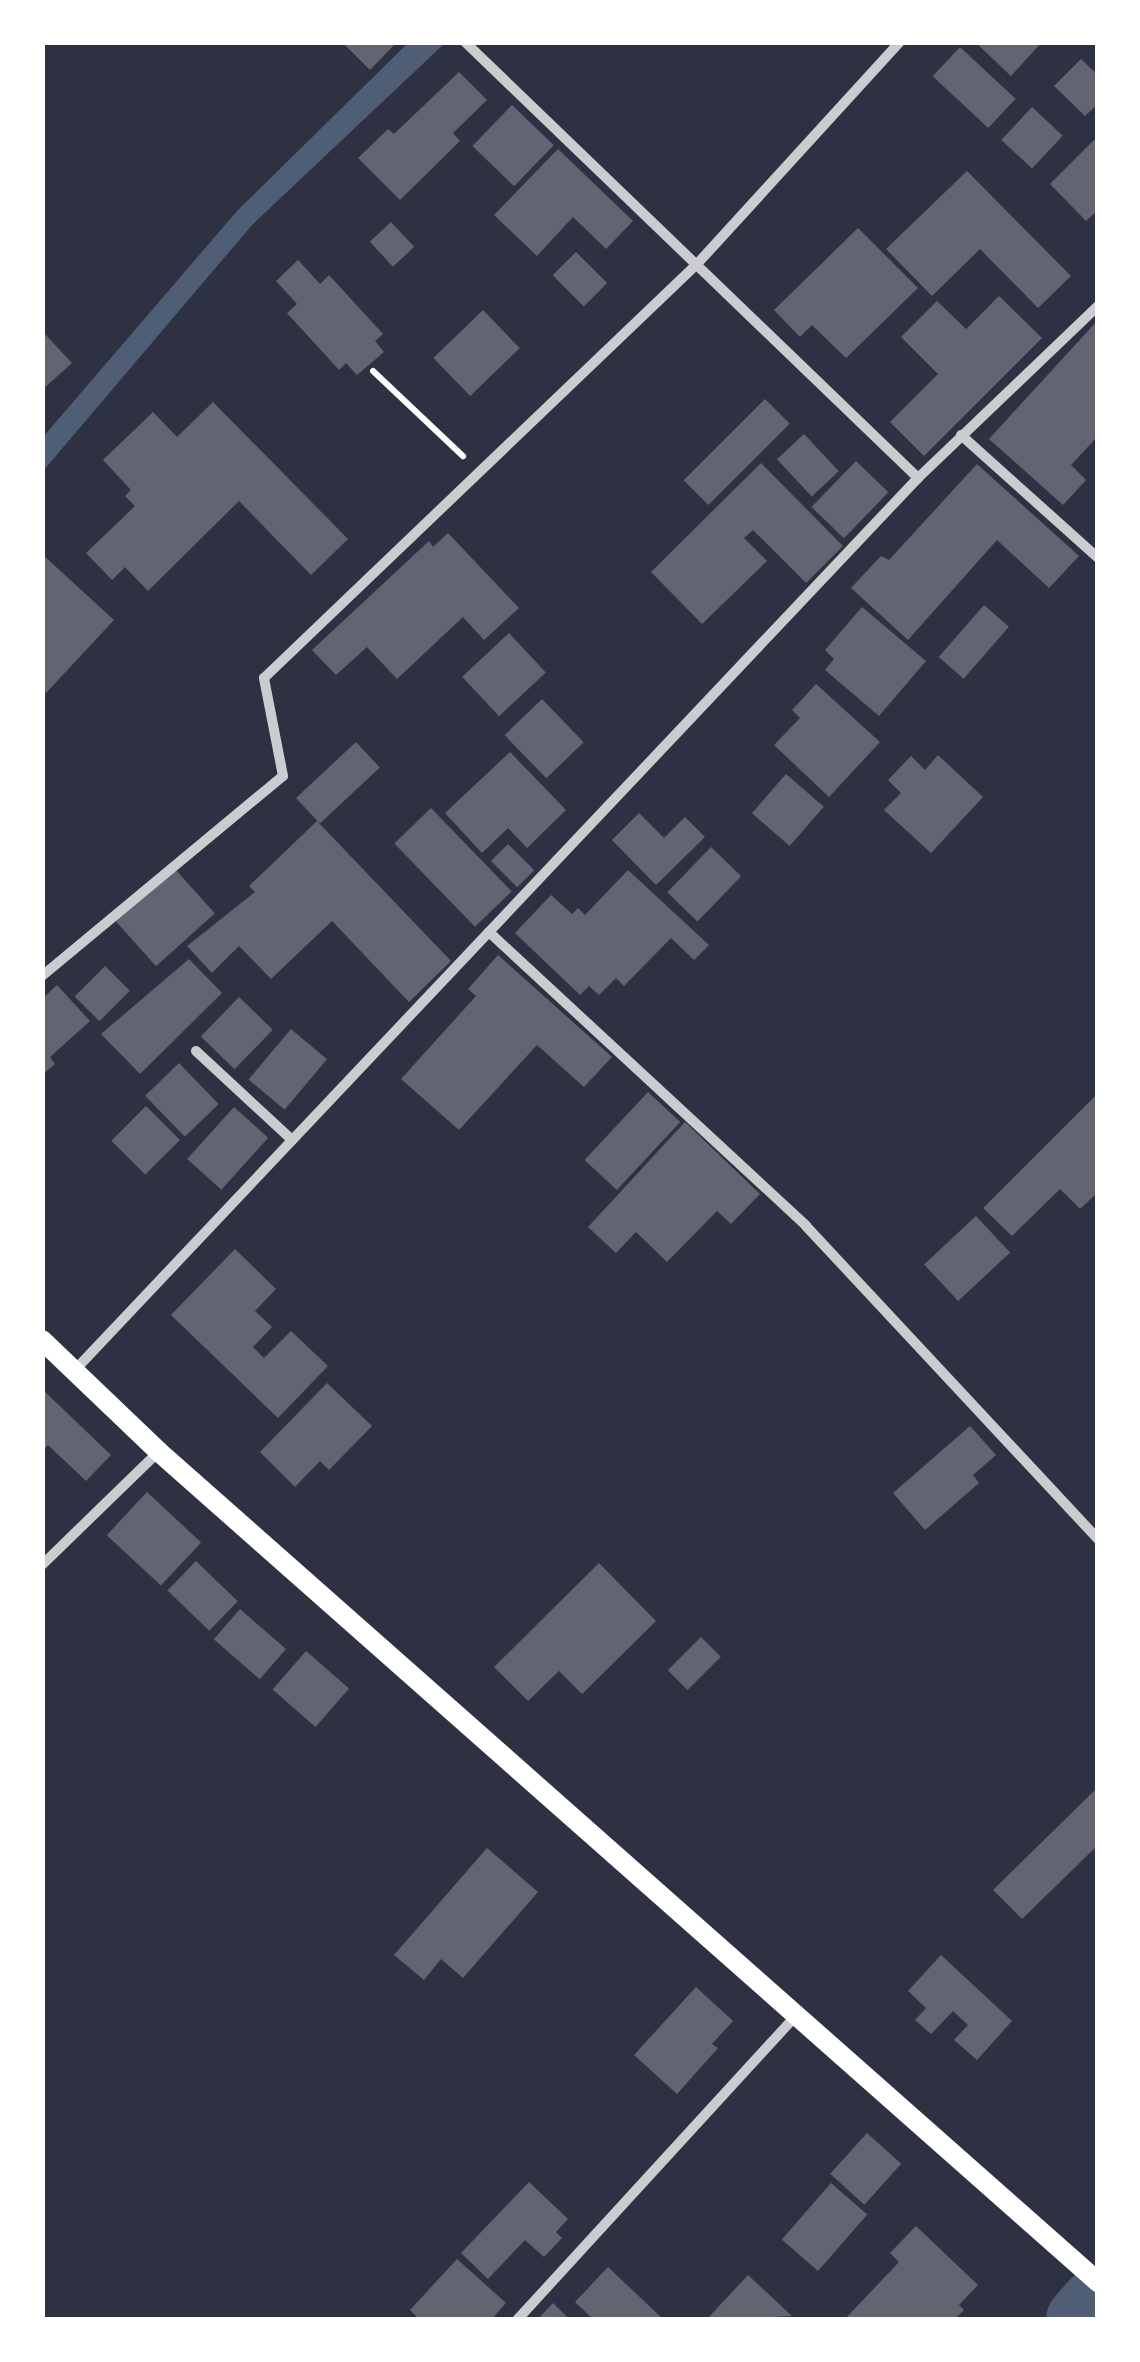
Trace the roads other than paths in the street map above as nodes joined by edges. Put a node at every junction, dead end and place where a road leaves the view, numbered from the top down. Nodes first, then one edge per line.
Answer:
1 (465, 42) edge
2 (900, 42) edge
3 (698, 263) junction
4 (1098, 306) edge
5 (961, 435) junction
6 (918, 478) junction
7 (1098, 558) edge
8 (489, 932) junction
9 (42, 976) edge
10 (196, 1051) dead end
11 (292, 1140) junction
12 (42, 1340) edge
13 (75, 1370) junction
14 (158, 1451) junction
15 (1098, 1539) edge
16 (42, 1565) edge
17 (796, 2016) junction
18 (1094, 2272) edge
19 (516, 2320) edge

1 - 3 street
2 - 3 street
3 - 6 street
3 - 9 street
4 - 5 street
5 - 6 street
5 - 7 street
6 - 8 street
8 - 11 street
8 - 15 street
10 - 11 street
11 - 13 street
12 - 13 main road
13 - 14 main road
14 - 16 street
14 - 17 main road
17 - 18 main road
17 - 19 street

